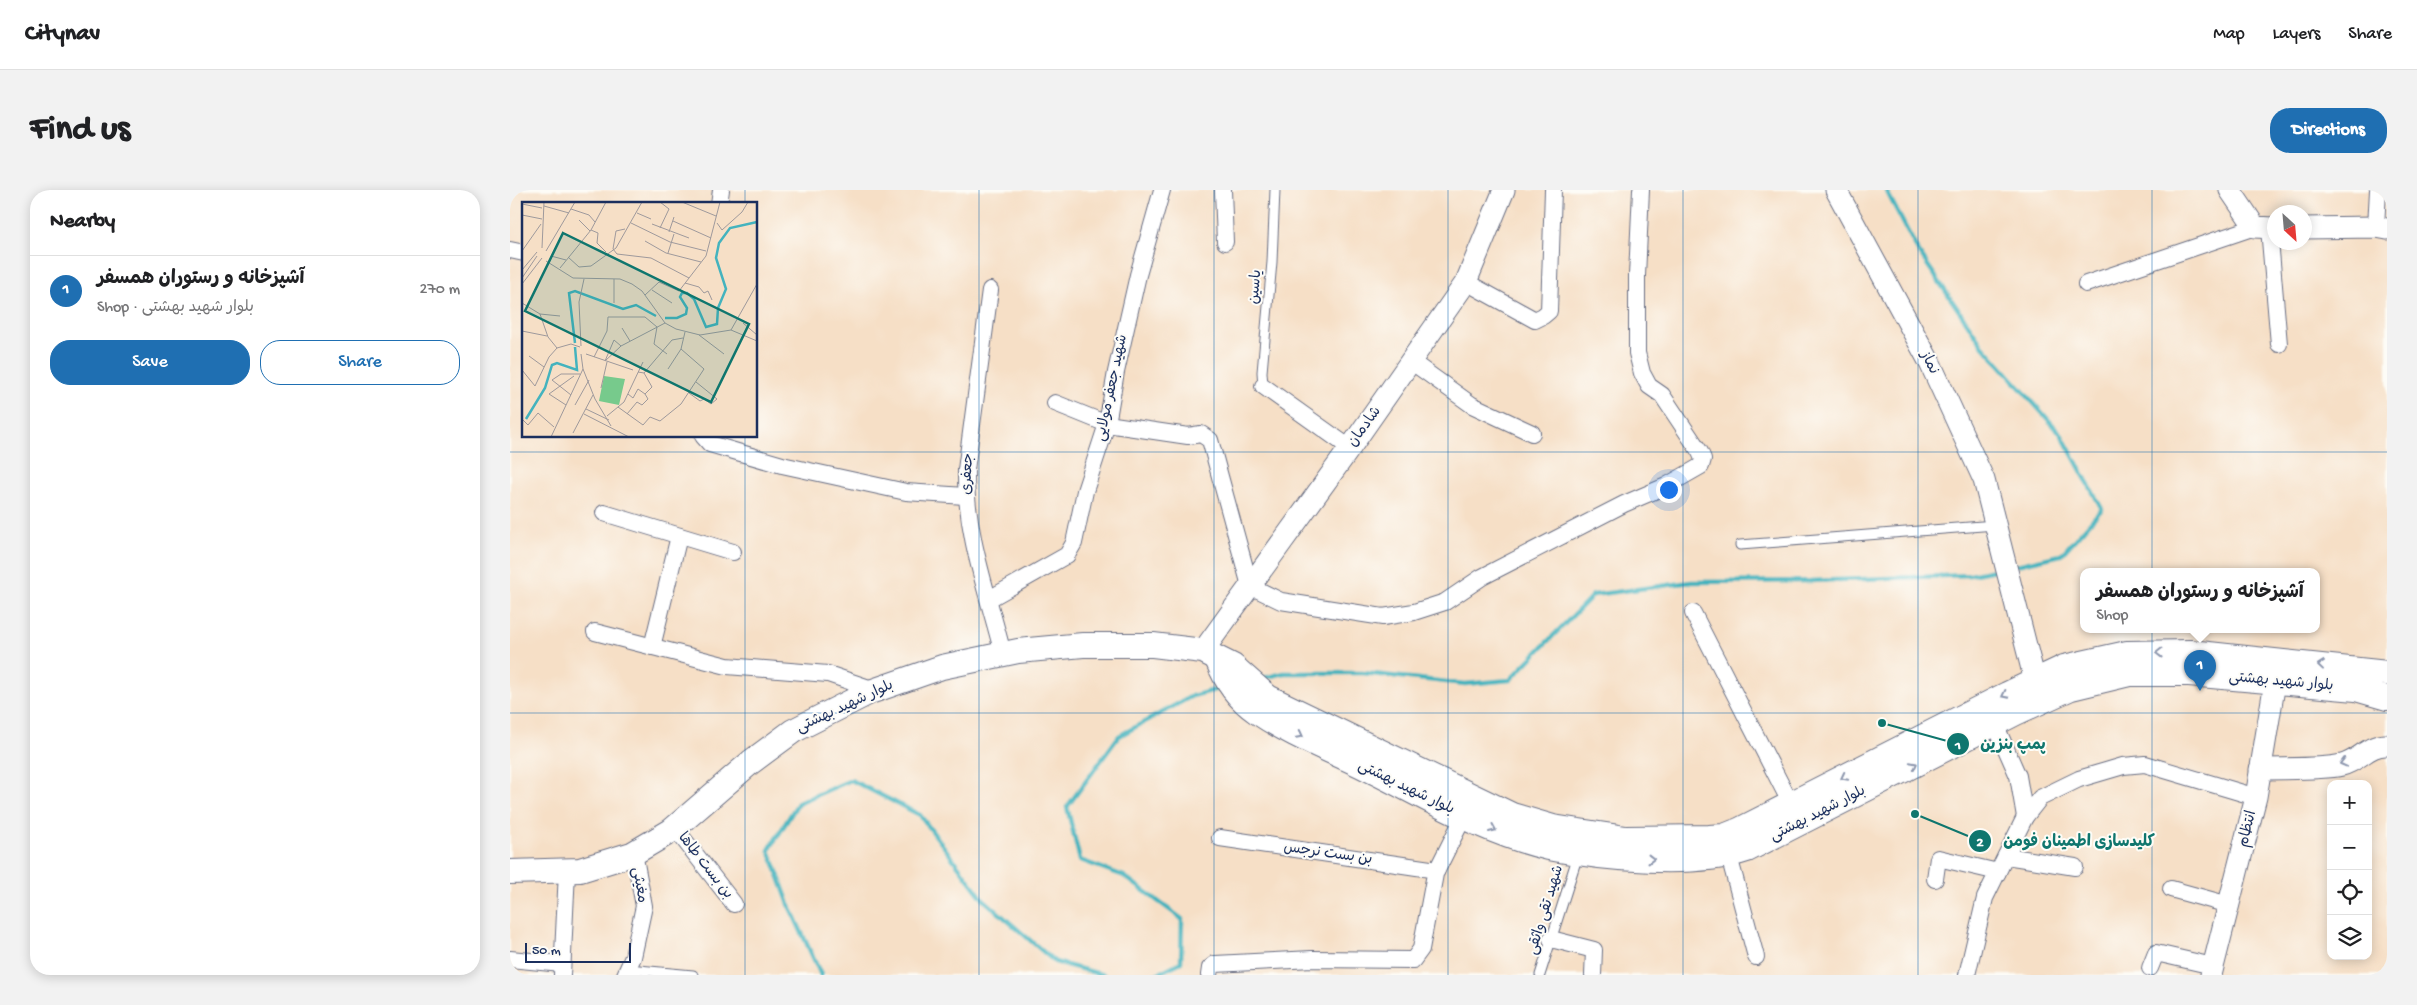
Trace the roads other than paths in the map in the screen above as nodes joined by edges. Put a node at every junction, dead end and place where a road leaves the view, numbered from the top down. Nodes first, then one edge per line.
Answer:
1 (1162, 190) edge
2 (1223, 190) edge
3 (1275, 190) edge
4 (1504, 190) edge
5 (1553, 190) edge
6 (1641, 190) edge
7 (1836, 190) edge
8 (2230, 190) edge
9 (2378, 190) edge
10 (2266, 228) edge
11 (2312, 228) edge
12 (2381, 228) edge
13 (1225, 242) dead end
14 (1466, 282) junction
15 (2086, 284) dead end
16 (990, 290) dead end
17 (2278, 344) dead end
18 (1412, 362) junction
19 (1263, 386) joint
20 (1056, 403) dead end
21 (1107, 424) junction
22 (1532, 433) dead end
23 (705, 438) edge
24 (1350, 448) junction
25 (965, 496) junction
26 (604, 512) dead end
27 (1998, 535) junction
28 (679, 536) junction
29 (1740, 545) dead end
30 (733, 552) dead end
31 (1250, 586) junction
32 (989, 599) junction
33 (1693, 613) dead end
34 (595, 632) dead end
35 (652, 647) junction
36 (1003, 654) junction
37 (1219, 663) junction
38 (2387, 674) edge
39 (2358, 679) junction
40 (2035, 681) junction
41 (2275, 682) junction
42 (876, 690) junction
43 (2387, 698) edge
44 (1994, 724) junction
45 (2387, 745) edge
46 (2260, 769) junction
47 (1877, 772) junction
48 (2256, 797) junction
49 (1791, 804) junction
50 (1468, 807) junction
51 (2025, 817) junction
52 (675, 828) junction
53 (1220, 838) dead end
54 (1579, 852) junction
55 (634, 854) junction
56 (1729, 856) junction
57 (2006, 856) junction
58 (2075, 867) dead end
59 (1437, 870) junction
60 (567, 871) junction
61 (510, 872) edge
62 (1998, 872) junction
63 (1934, 878) dead end
64 (2171, 889) dead end
65 (734, 904) dead end
66 (2229, 905) junction
67 (1552, 939) junction
68 (1756, 957) dead end
69 (510, 959) edge
70 (2150, 968) dead end
71 (562, 970) edge
72 (2212, 971) edge
73 (626, 972) edge
74 (693, 975) edge
75 (1209, 975) edge
76 (1540, 975) edge
77 (1593, 975) edge
78 (1967, 975) edge

1 - 21 street, شهید جعفر مولایی
2 - 13 street
3 - 19 lane, یاسین
4 - 14 street, شادمان
5 - 14 street
6 - 31 street
7 - 27 street, نماز
8 - 10 street
9 - 12 street
10 - 15 street
10 - 17 street
11 - 12 street
14 - 18 street, شادمان
16 - 25 street, جعفری
18 - 22 street
18 - 24 street, شادمان
19 - 24 street
20 - 21 street
21 - 31 street
21 - 32 street, شهید جعفر مولایی
23 - 25 street
24 - 31 street, شادمان
25 - 32 street, جعفری
26 - 28 street
27 - 29 lane
27 - 40 street, نماز
28 - 30 street
28 - 35 street
31 - 37 street, شادمان
32 - 36 street, جعفری
33 - 49 street
34 - 35 street
35 - 42 street
36 - 37 main road, بلوار شهید بهشتی
36 - 42 main road, بلوار شهید بهشتی
37 - 50 main road, بلوار شهید بهشتی
38 - 39 main road, بلوار شهید بهشتی
39 -> 40 main road, بلوار شهید بهشتی
39 - 41 main road, بلوار شهید بهشتی
39 - 43 main road, بلوار شهید بهشتی
40 -> 47 main road, بلوار شهید بهشتی
41 - 44 main road, بلوار شهید بهشتی
41 - 46 street, انتظام
42 - 52 main road, بلوار شهید بهشتی
47 -> 44 main road, بلوار شهید بهشتی
44 - 51 street
45 -> 46 street
46 - 48 street, انتظام
47 -> 49 main road, بلوار شهید بهشتی
47 - 56 main road, بلوار شهید بهشتی
48 - 51 street
48 - 66 street, انتظام
49 - 50 main road, بلوار شهید بهشتی
50 -> 54 main road, بلوار شهید بهشتی
50 - 59 street
51 - 57 street
52 - 55 main road, بلوار شهید بهشتی
52 - 65 street, بن بست طاها
53 - 59 street, بن بست نرجس
54 -> 56 main road, بلوار شهید بهشتی
54 - 67 lane, شهید تقی واثقی
55 - 60 main road, بلوار شهید بهشتی
55 - 73 street, مغیثی
56 - 68 street
57 - 58 street
57 - 62 street
59 - 75 street
60 - 61 main road, بلوار شهید بهشتی
60 - 71 street
62 - 63 street
62 - 78 street
64 - 66 street
66 - 72 street, انتظام
67 - 76 lane, شهید تقی واثقی
67 - 77 street
69 - 71 street
70 - 72 street
73 - 74 lane

